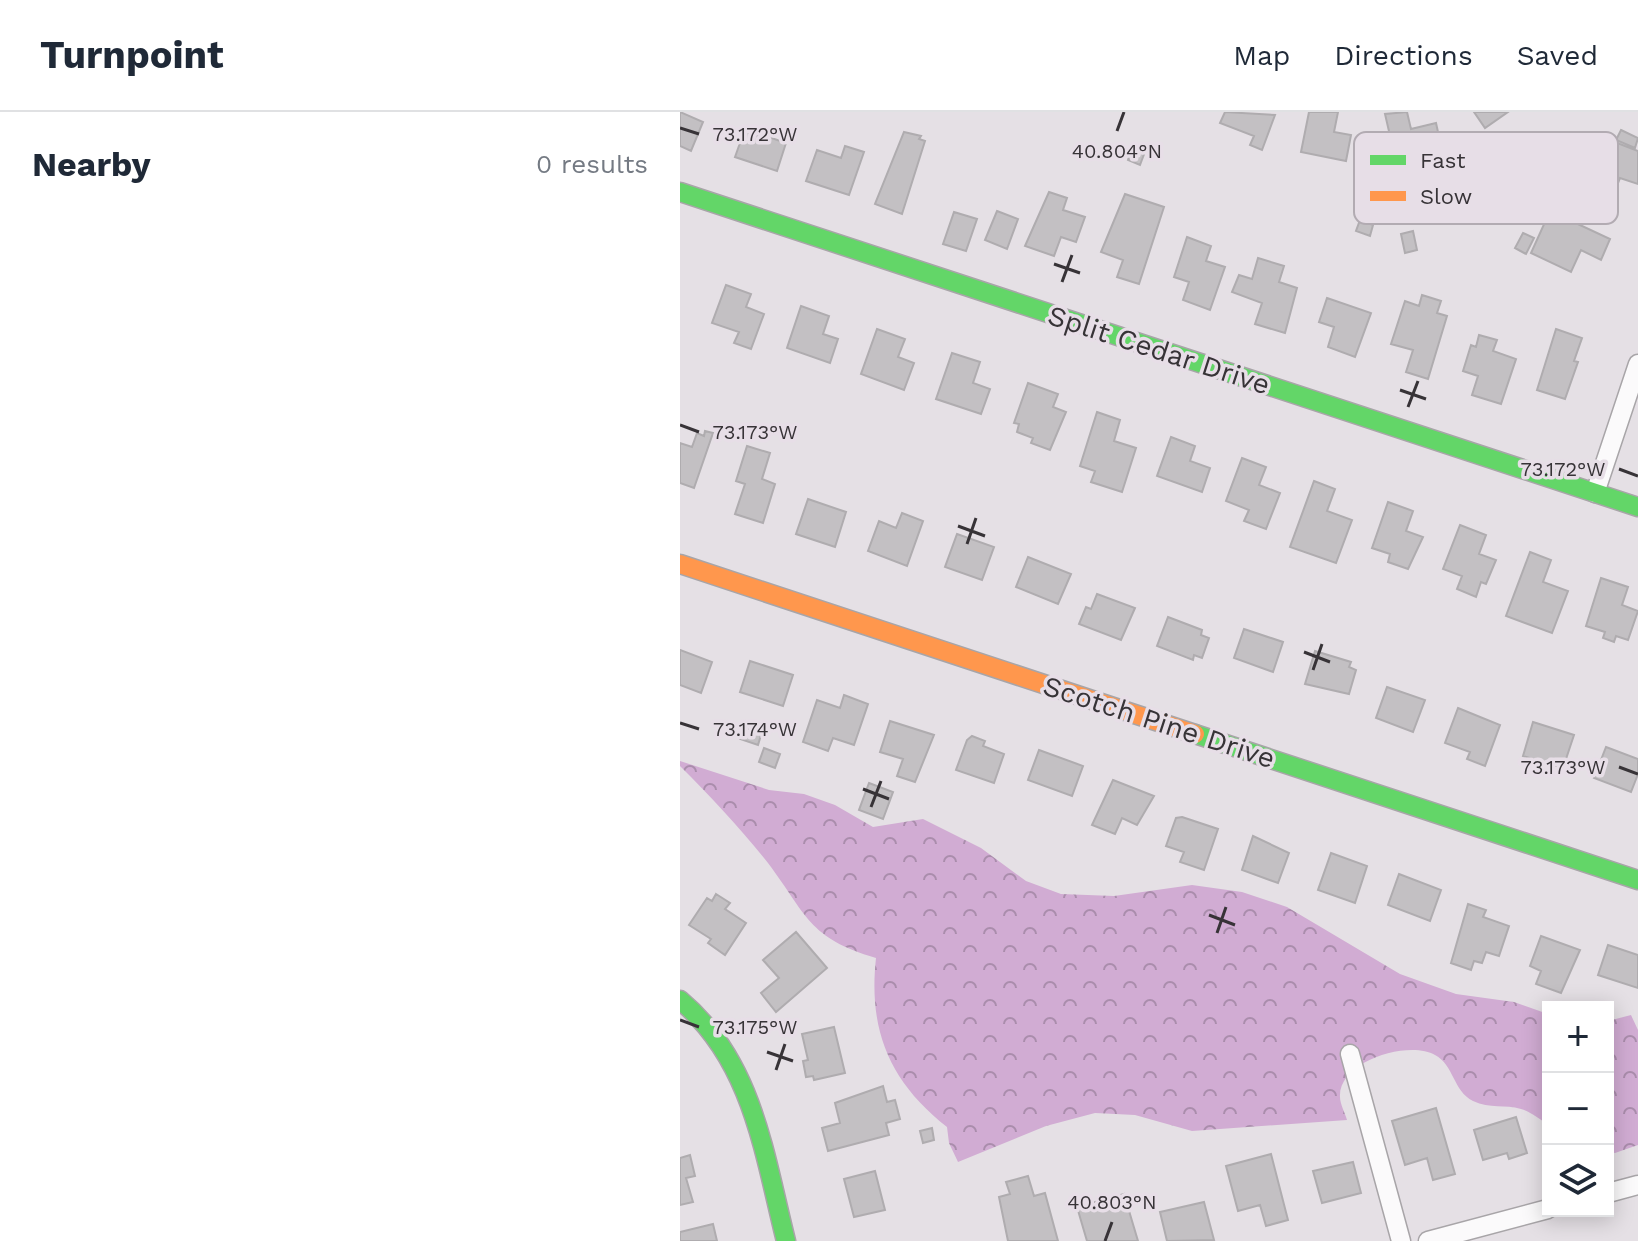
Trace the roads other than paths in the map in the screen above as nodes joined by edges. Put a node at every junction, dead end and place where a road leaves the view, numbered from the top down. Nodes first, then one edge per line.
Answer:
1 (680, 192) edge
2 (1638, 364) edge
3 (1595, 493) junction
4 (1638, 507) edge
5 (680, 564) edge
6 (1638, 880) edge
7 (680, 1000) edge
8 (1350, 1054) dead end
9 (1638, 1185) edge
10 (1614, 1191) edge
11 (1542, 1211) edge
12 (786, 1241) edge
13 (1401, 1241) edge
14 (1428, 1241) edge

1 - 3 street, Split Cedar Drive
2 - 3 street
3 - 4 street, Split Cedar Drive
5 - 6 street, Scotch Pine Drive
7 - 12 street
8 - 13 street
9 - 10 street
11 - 14 street

